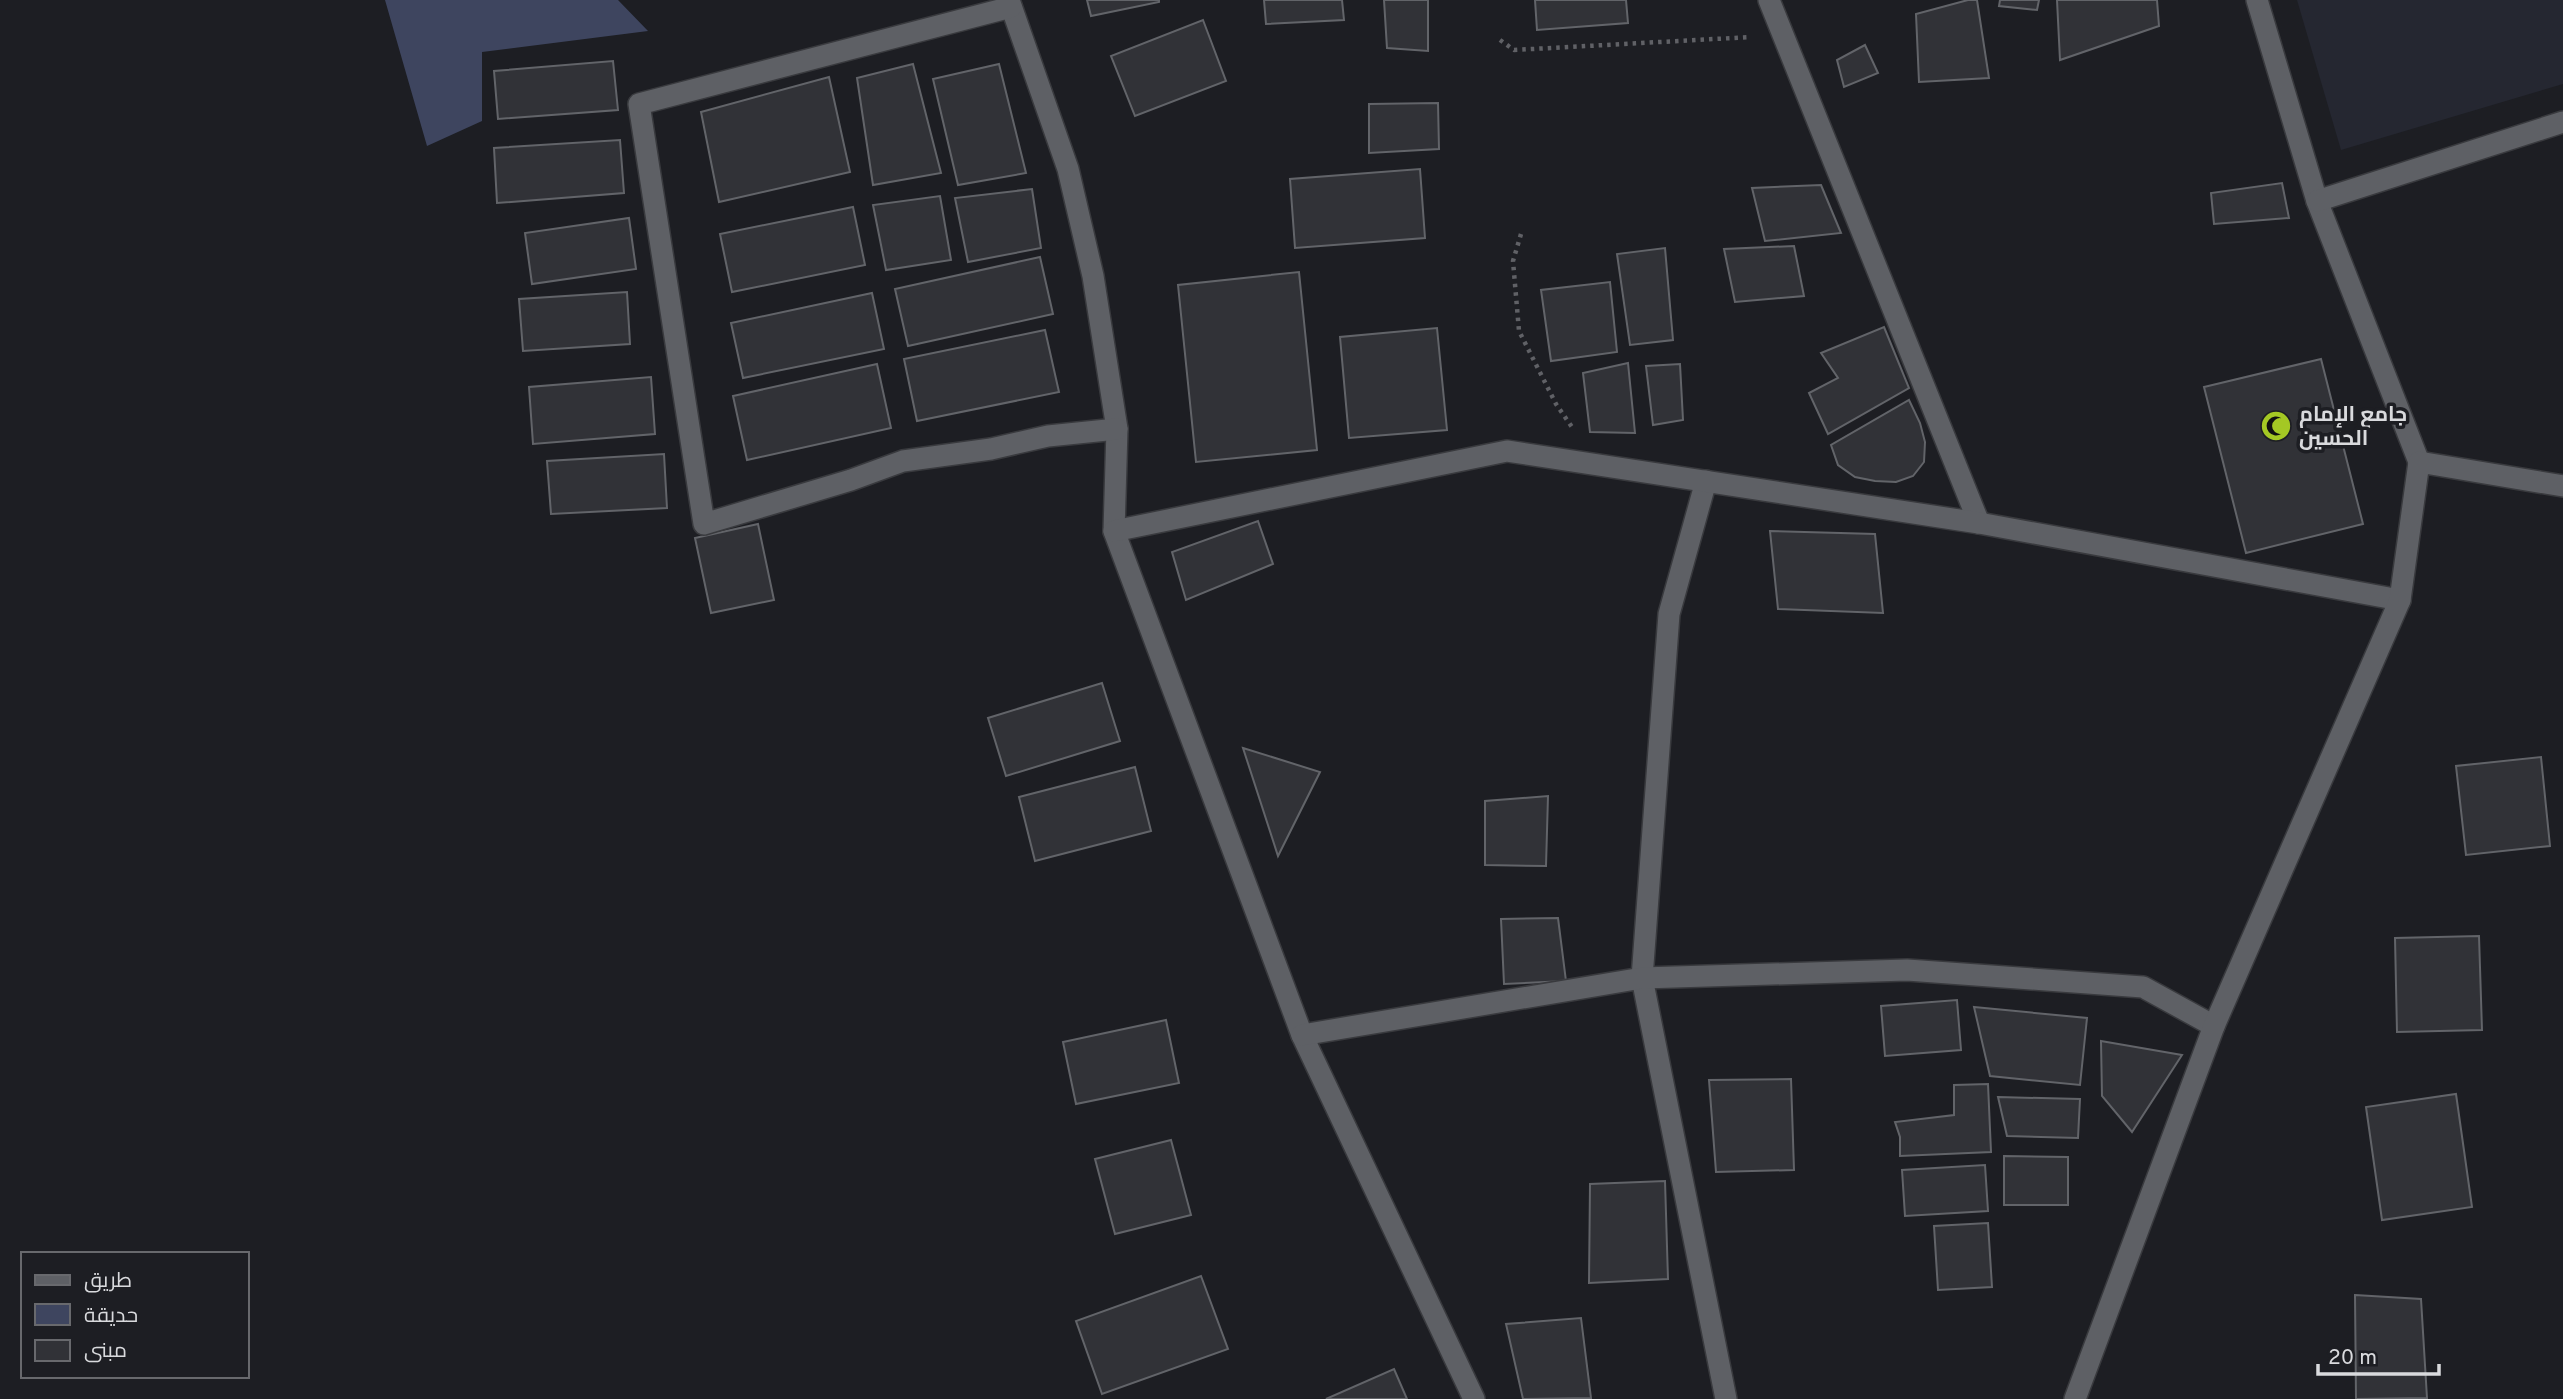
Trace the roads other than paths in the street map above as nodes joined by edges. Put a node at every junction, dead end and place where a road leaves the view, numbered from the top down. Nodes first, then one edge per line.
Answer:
1 (1769, 0) edge
2 (2257, 0) edge
3 (1010, 4) edge
4 (2563, 122) edge
5 (2317, 201) junction
6 (1117, 429) junction
7 (2419, 462) junction
8 (1706, 481) junction
9 (2563, 486) edge
10 (1979, 523) junction
11 (1114, 531) junction
12 (2400, 600) junction
13 (1642, 978) junction
14 (2214, 1026) junction
15 (1302, 1035) junction
16 (1474, 1399) edge
17 (1726, 1399) edge
18 (2075, 1399) edge

1 - 10 street
2 - 5 street
3 - 6 street
3 - 6 street
4 - 5 street
5 - 7 street
6 - 11 street
7 - 9 street
7 - 12 street
8 - 10 street
8 - 11 street
8 - 13 street
10 - 12 street
11 - 15 street
12 - 14 street
13 - 14 street
13 - 15 street
13 - 17 street
14 - 18 street
15 - 16 street

